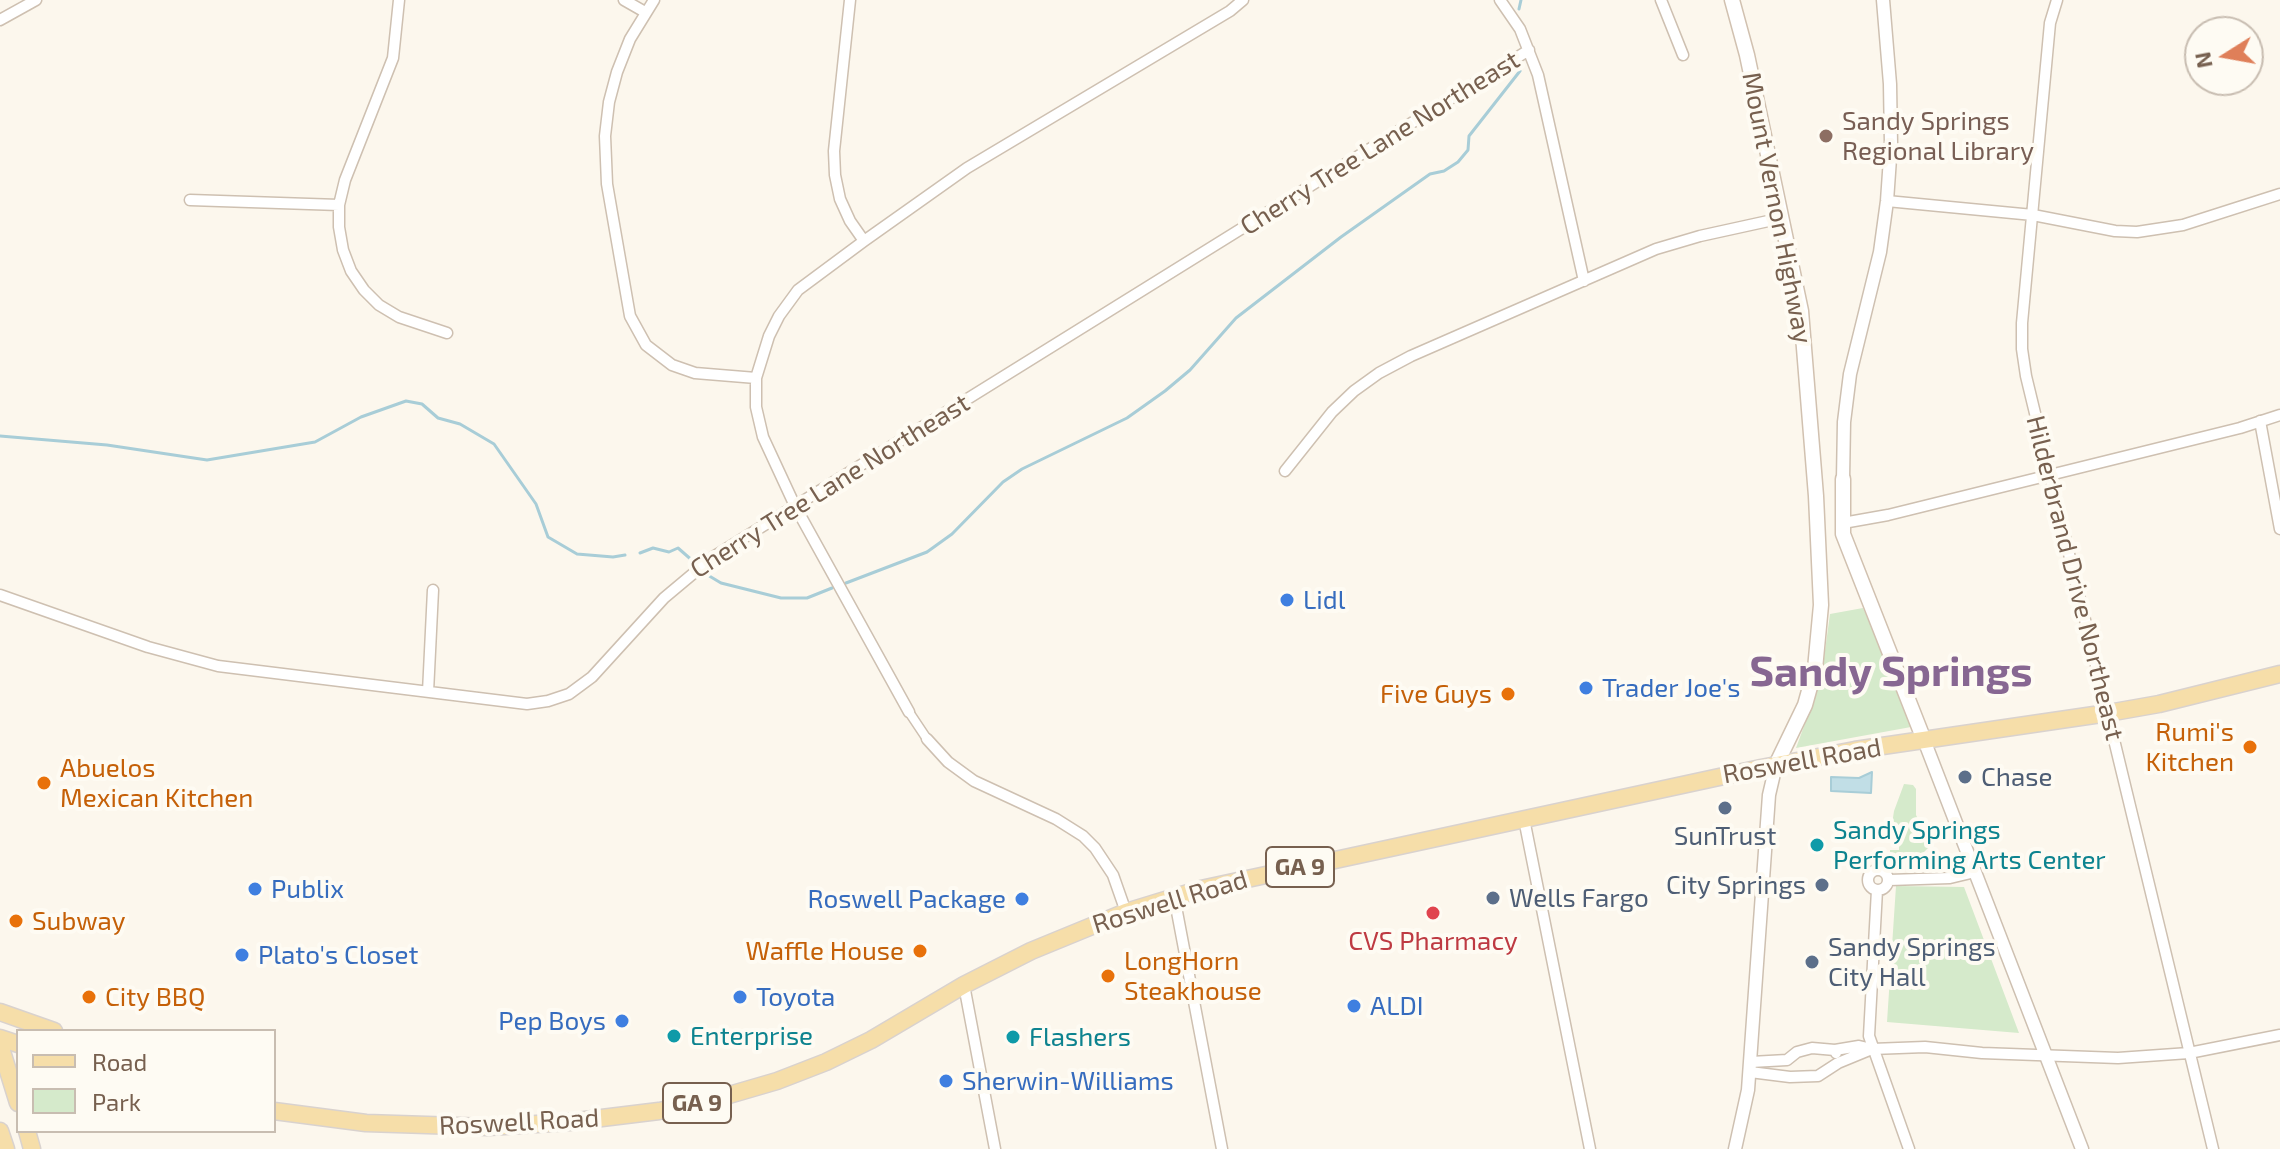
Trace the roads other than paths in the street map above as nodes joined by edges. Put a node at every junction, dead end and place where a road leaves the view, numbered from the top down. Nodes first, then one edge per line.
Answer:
1 (36, 0) edge
2 (399, 0) edge
3 (624, 0) edge
4 (654, 0) edge
5 (850, 0) edge
6 (1243, 0) edge
7 (1500, 0) edge
8 (1661, 0) edge
9 (1732, 0) edge
10 (1883, 0) edge
11 (2057, 0) edge
12 (645, 12) junction
13 (0, 20) edge
14 (1529, 50) junction
15 (1683, 55) dead end
16 (2280, 194) edge
17 (190, 200) dead end
18 (1887, 201) junction
19 (339, 205) junction
20 (2033, 215) junction
21 (1782, 218) junction
22 (864, 241) junction
23 (1584, 281) junction
24 (447, 333) dead end
25 (756, 378) junction
26 (2280, 415) edge
27 (2260, 421) junction
28 (1285, 471) dead end
29 (2050, 474) junction
30 (1843, 479) joint
31 (795, 506) junction
32 (1843, 523) junction
33 (2280, 529) edge
34 (433, 590) dead end
35 (0, 595) edge
36 (2280, 674) edge
37 (428, 692) junction
38 (909, 712) joint
39 (2108, 713) junction
40 (927, 739) joint
41 (1924, 740) junction
42 (1776, 765) junction
43 (1524, 819) junction
44 (1975, 872) junction
45 (1889, 880) junction
46 (1877, 890) junction
47 (1174, 896) junction
48 (1126, 912) junction
49 (964, 985) junction
50 (0, 1012) edge
51 (48, 1029) edge
52 (2280, 1035) edge
53 (0, 1045) edge
54 (1872, 1049) junction
55 (1835, 1050) junction
56 (2189, 1053) junction
57 (2046, 1055) junction
58 (1787, 1060) junction
59 (1838, 1063) junction
60 (1750, 1067) junction
61 (1790, 1077) junction
62 (16, 1096) edge
63 (276, 1111) edge
64 (0, 1131) edge
65 (6, 1149) edge
66 (995, 1149) edge
67 (1222, 1149) edge
68 (1590, 1149) edge
69 (1735, 1149) edge
70 (1909, 1149) edge
71 (2082, 1149) edge
72 (2213, 1149) edge

1 - 13 street
2 - 19 street
3 - 12 street
4 - 12 street
5 - 22 street
6 - 22 street
7 - 14 street
8 - 15 street
9 - 21 main road, Mount Vernon Highway
10 - 18 street
11 - 20 street, Hilderbrand Drive Northeast
12 - 25 street
14 - 23 street
14 - 31 street, Cherry Tree Lane Northeast
16 - 20 street
17 - 19 street
18 - 20 street
18 - 30 street
19 - 24 street
20 - 29 street, Hilderbrand Drive Northeast
21 - 23 street
21 - 42 main road, Mount Vernon Highway
22 - 25 street
23 - 28 street
25 - 31 street
26 - 27 street
27 - 29 street
27 - 33 street
29 - 32 street
29 - 39 street, Hilderbrand Drive Northeast
30 - 32 main road
31 - 37 street, Cherry Tree Lane Northeast
31 - 38 street
32 - 41 main road
34 - 37 street
35 - 37 street, Cherry Tree Lane Northeast
36 - 39 main road, Roswell Road / GA 9
38 - 40 street
39 - 41 main road, Roswell Road / GA 9
39 - 56 street, Hilderbrand Drive Northeast
40 - 48 street
41 - 42 main road, Roswell Road / GA 9
41 - 44 street
42 - 43 main road, Roswell Road / GA 9
42 - 60 street
43 - 47 main road, Roswell Road / GA 9
43 - 68 street
44 - 45 street
44 - 57 street
45 - 46 street
45 - 46 street
46 - 54 street
47 - 48 main road, Roswell Road / GA 9
47 - 67 street
48 - 49 main road, Roswell Road / GA 9
49 - 63 main road, Roswell Road / GA 9
49 - 66 street
50 - 51 main road
52 - 56 street
53 - 62 main road
54 - 55 street
54 - 57 street
54 - 59 street
54 - 70 street
55 - 58 street
55 - 59 street
56 - 57 street
56 - 72 street, Hilderbrand Drive Northeast
57 - 71 street
58 - 60 street
58 - 61 street
59 - 61 street
60 - 61 street
60 - 69 street
64 - 65 main road

